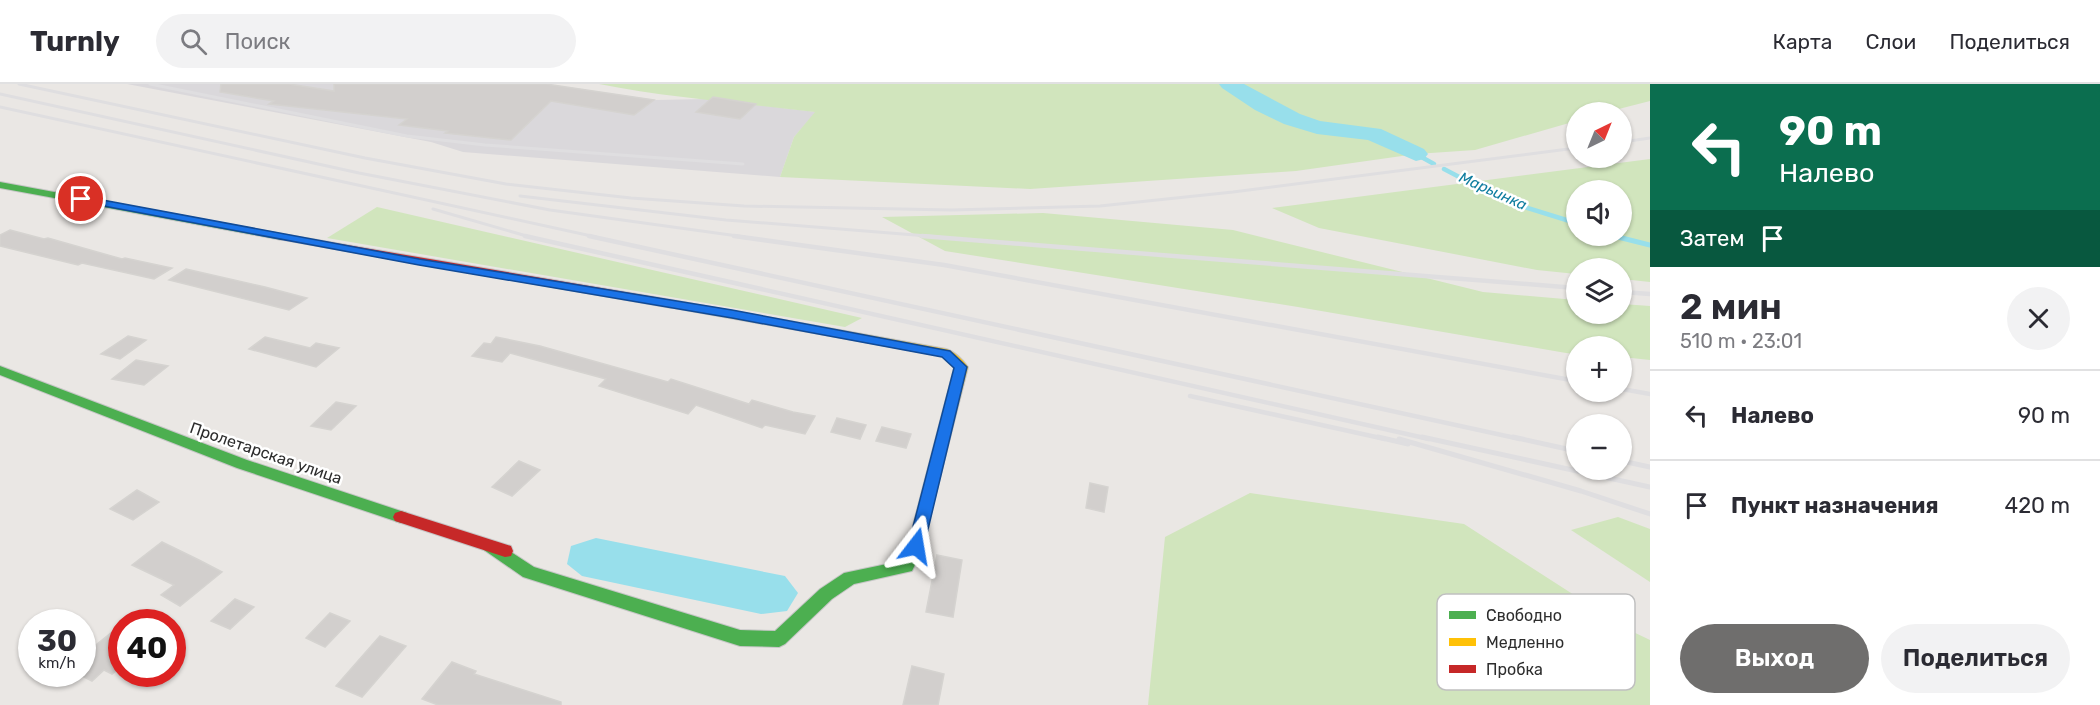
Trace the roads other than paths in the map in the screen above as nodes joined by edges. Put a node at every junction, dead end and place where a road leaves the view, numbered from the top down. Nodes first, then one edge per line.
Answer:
1 (0, 185) edge
2 (0, 370) edge
3 (490, 546) junction
4 (524, 557) dead end

1 - 3 street
2 - 3 street, Пролетарская улица
3 - 4 street, Пролетарская улица

